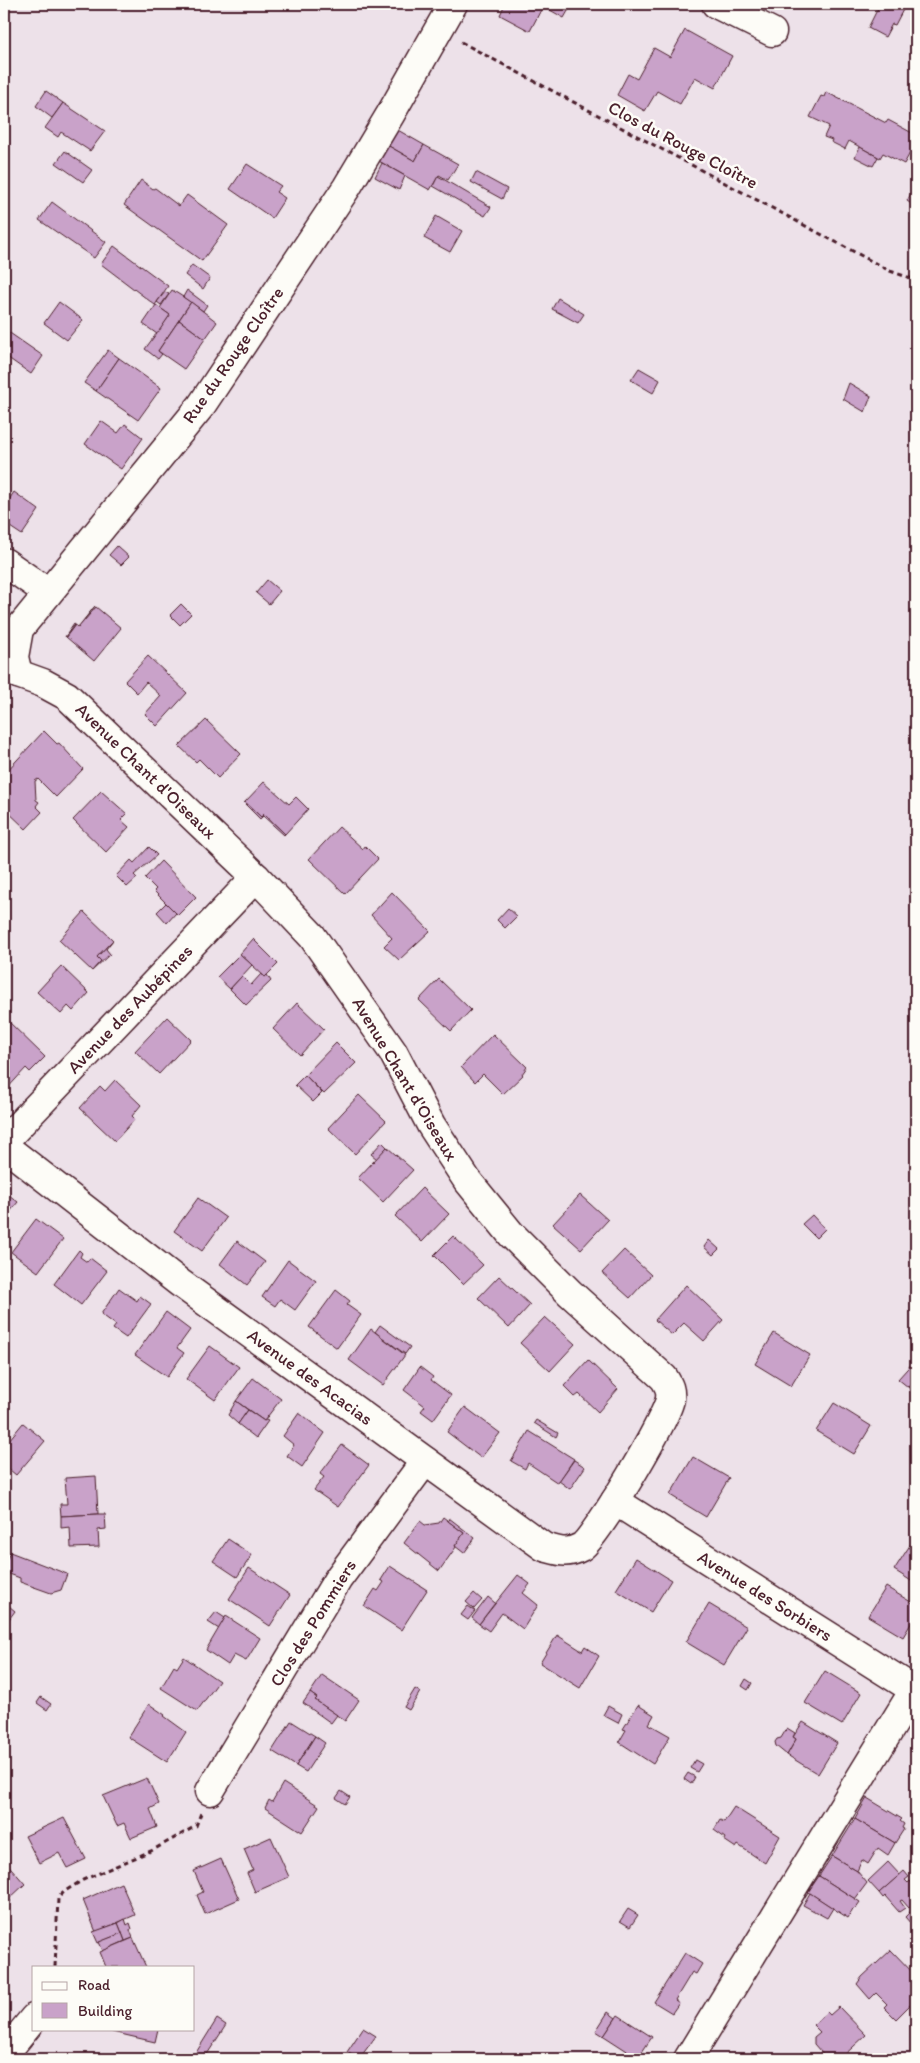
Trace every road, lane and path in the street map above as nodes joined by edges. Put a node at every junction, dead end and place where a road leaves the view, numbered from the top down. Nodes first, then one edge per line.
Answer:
1 (453, 4) edge
2 (716, 4) edge
3 (438, 30) junction
4 (772, 32) dead end
5 (916, 280) edge
6 (4, 562) edge
7 (47, 592) junction
8 (11, 681) edge
9 (256, 876) junction
10 (4, 1141) edge
11 (4, 1146) edge
12 (425, 1461) junction
13 (615, 1501) junction
14 (916, 1689) edge
15 (210, 1791) joint
16 (56, 1966) edge
17 (32, 2020) edge
18 (4, 2050) edge
19 (688, 2059) edge

1 - 3 street, Rue du Rouge Cloître
2 - 4 street
3 - 5 path, Clos du Rouge Cloître
3 - 7 street, Rue du Rouge Cloître
6 - 7 street
7 - 8 street, Rue du Rouge Cloître
8 - 9 street, Avenue Chant d'Oiseaux
9 - 10 street, Avenue des Aubépines
9 - 13 street, Avenue Chant d'Oiseaux
11 - 12 street, Avenue des Acacias
12 - 13 street, Avenue des Acacias
12 - 15 street, Clos des Pommiers
13 - 14 street, Avenue des Sorbiers
14 - 19 street
15 - 16 path
17 - 18 street

